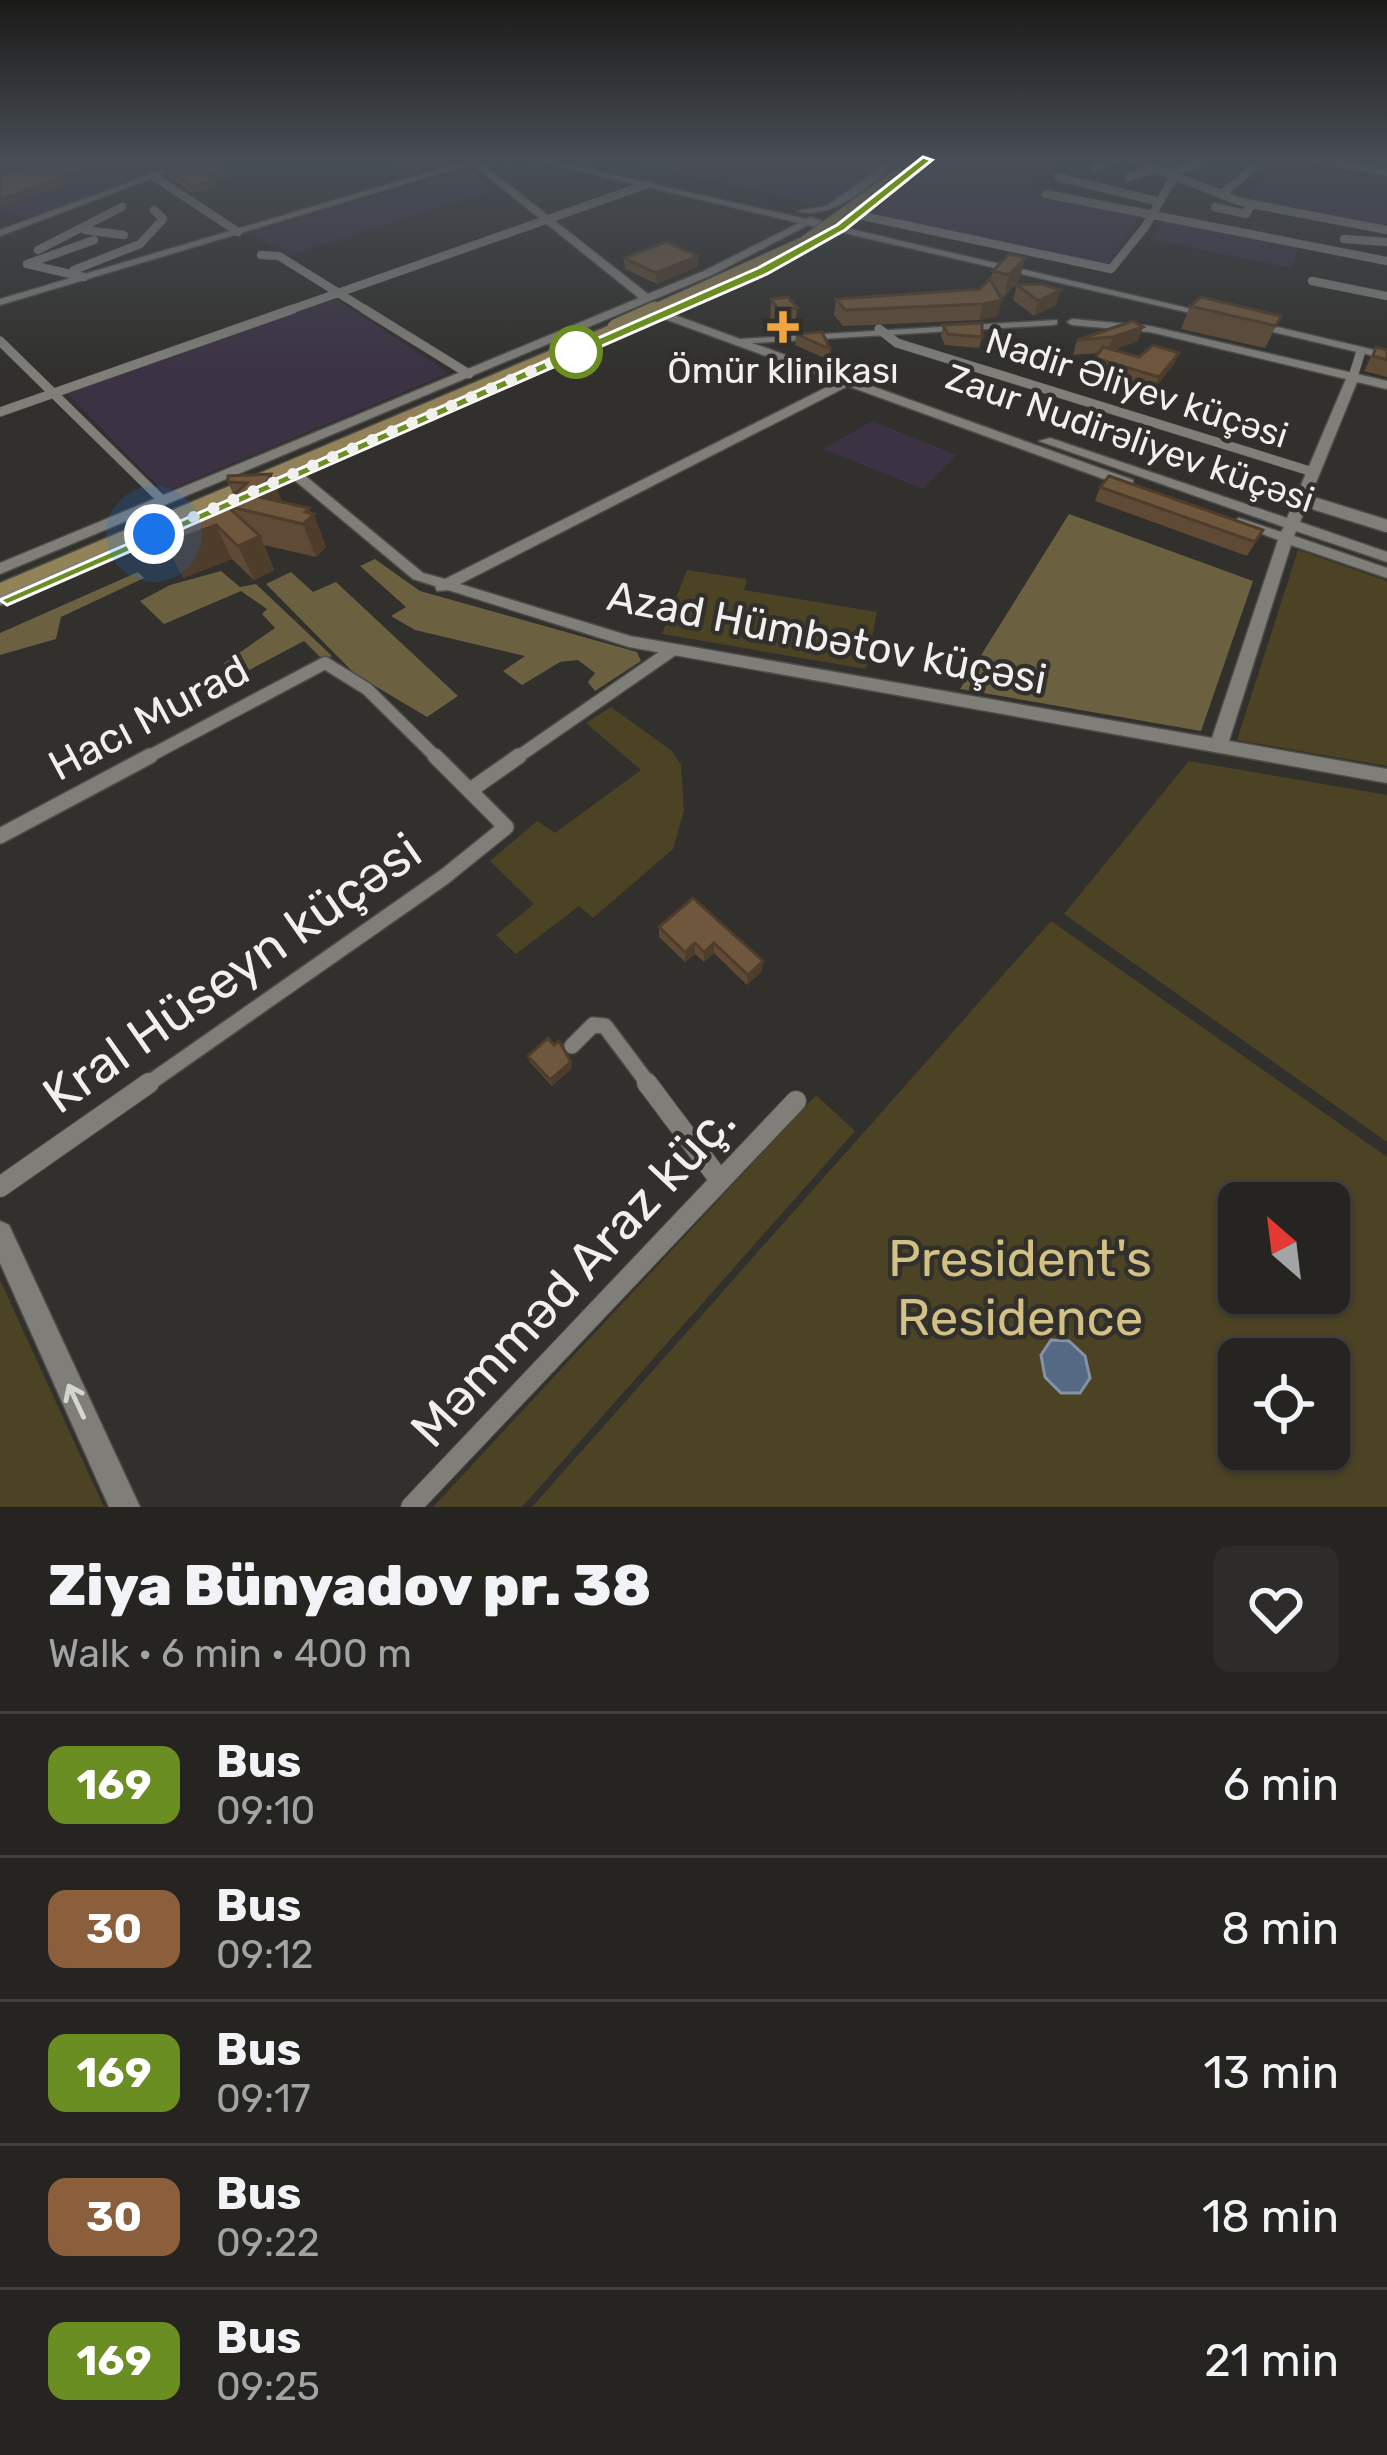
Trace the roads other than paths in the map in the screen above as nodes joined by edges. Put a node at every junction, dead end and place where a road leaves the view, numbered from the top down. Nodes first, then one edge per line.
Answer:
1 (85, 230) edge
2 (88, 230) edge
3 (155, 230) edge
4 (235, 230) edge
5 (244, 230) edge
6 (523, 230) edge
7 (557, 230) edge
8 (793, 230) edge
9 (803, 230) edge
10 (816, 230) edge
11 (835, 230) edge
12 (875, 230) edge
13 (895, 230) edge
14 (1139, 230) edge
15 (1229, 230) edge
16 (238, 232) junction
17 (124, 235) dead end
18 (1344, 239) dead end
19 (94, 240) dead end
20 (1387, 242) edge
21 (769, 244) junction
22 (801, 251) junction
23 (27, 253) dead end
24 (44, 253) junction
25 (261, 254) dead end
26 (1361, 256) junction
27 (1387, 261) edge
28 (1352, 267) dead end
29 (1041, 272) junction
30 (79, 273) junction
31 (1312, 280) dead end
32 (1087, 286) junction
33 (340, 295) junction
34 (1387, 296) edge
35 (646, 299) junction
36 (0, 302) edge
37 (685, 305) junction
38 (1230, 313) edge
39 (659, 316) junction
40 (1249, 318) edge
41 (1063, 320) junction
42 (610, 325) junction
43 (879, 329) junction
44 (586, 336) junction
45 (794, 336) junction
46 (0, 341) edge
47 (747, 344) junction
48 (1387, 352) edge
49 (1360, 354) dead end
50 (799, 358) junction
51 (470, 374) junction
52 (1353, 377) junction
53 (848, 380) junction
54 (1387, 385) edge
55 (490, 388) junction
56 (52, 394) junction
57 (0, 412) edge
58 (398, 415) junction
59 (320, 448) junction
60 (294, 472) junction
61 (1313, 472) junction
62 (1303, 500) junction
63 (164, 501) junction
64 (1387, 526) edge
65 (1288, 532) junction
66 (1387, 557) edge
67 (0, 569) edge
68 (1387, 573) edge
69 (0, 579) edge
70 (442, 587) junction
71 (0, 590) edge
72 (0, 600) edge
73 (671, 651) junction
74 (1218, 746) junction
75 (1387, 776) edge
76 (472, 790) junction
77 (0, 836) edge
78 (572, 1046) dead end
79 (796, 1101) dead end
80 (719, 1179) junction
81 (0, 1187) edge
82 (0, 1234) edge
83 (125, 1507) edge
84 (411, 1507) edge

1 - 24 street
2 - 17 street
3 - 30 street
4 - 16 street
5 - 16 main road
6 - 33 street
7 - 35 main road
8 - 21 main road
9 - 42 main road, bridge
10 - 42 main road, bridge
11 - 22 main road
12 - 29 main road
13 - 14 street
15 - 26 street
16 - 30 main road
18 - 20 street
19 - 24 street
21 - 22 main road
21 - 35 main road
22 - 37 main road
23 - 24 street
24 - 30 street
25 - 33 street
26 - 27 street
26 - 28 street
29 - 32 main road
29 - 38 main road
30 - 36 main road
31 - 34 street
32 - 41 main road
32 - 48 main road
33 - 51 street
33 - 56 street
35 - 51 main road
37 - 39 main road
37 - 47 main road, Zaur Nudirəliyev küçəsi
39 - 47 main road, Zaur Nudirəliyev küçəsi
39 - 55 main road
40 - 48 main road
41 - 43 main road
41 - 52 main road
42 - 44 main road
43 - 45 main road
43 - 61 street, Nadir Əliyev küçəsi
44 - 51 main road
44 - 55 main road
44 - 58 main road
45 - 47 main road
45 - 50 main road
46 - 56 street
47 - 50 main road, Zaur Nudirəliyev küçəsi
47 - 53 main road, Zaur Nudirəliyev küçəsi
49 - 52 street
50 - 53 main road, Zaur Nudirəliyev küçəsi
51 - 58 main road
51 - 63 main road
52 - 54 main road
52 - 61 main road
53 - 65 main road, Zaur Nudirəliyev küçəsi
53 - 70 main road
55 - 58 main road
55 - 60 main road
56 - 57 street
56 - 63 street
58 - 59 main road
59 - 69 main road
59 - 71 main road
60 - 70 main road, Azad Hümbətov küçəsi
60 - 72 main road
61 - 62 main road
62 - 64 street
62 - 65 main road
63 - 67 main road
65 - 66 main road, Zaur Nudirəliyev küçəsi
65 - 68 main road, Zaur Nudirəliyev küçəsi
65 - 74 main road
70 - 73 main road, Azad Hümbətov küçəsi
73 - 74 main road, Azad Hümbətov küçəsi
73 - 76 street
74 - 75 main road, Azad Hümbətov küçəsi
76 - 77 street, Hacı Murad
76 - 81 street, Kral Hüseyn küçəsi
78 - 80 street
79 - 80 street, Məmməd Araz küç.
80 - 84 street, Məmməd Araz küç.
83 -> 82 main road

